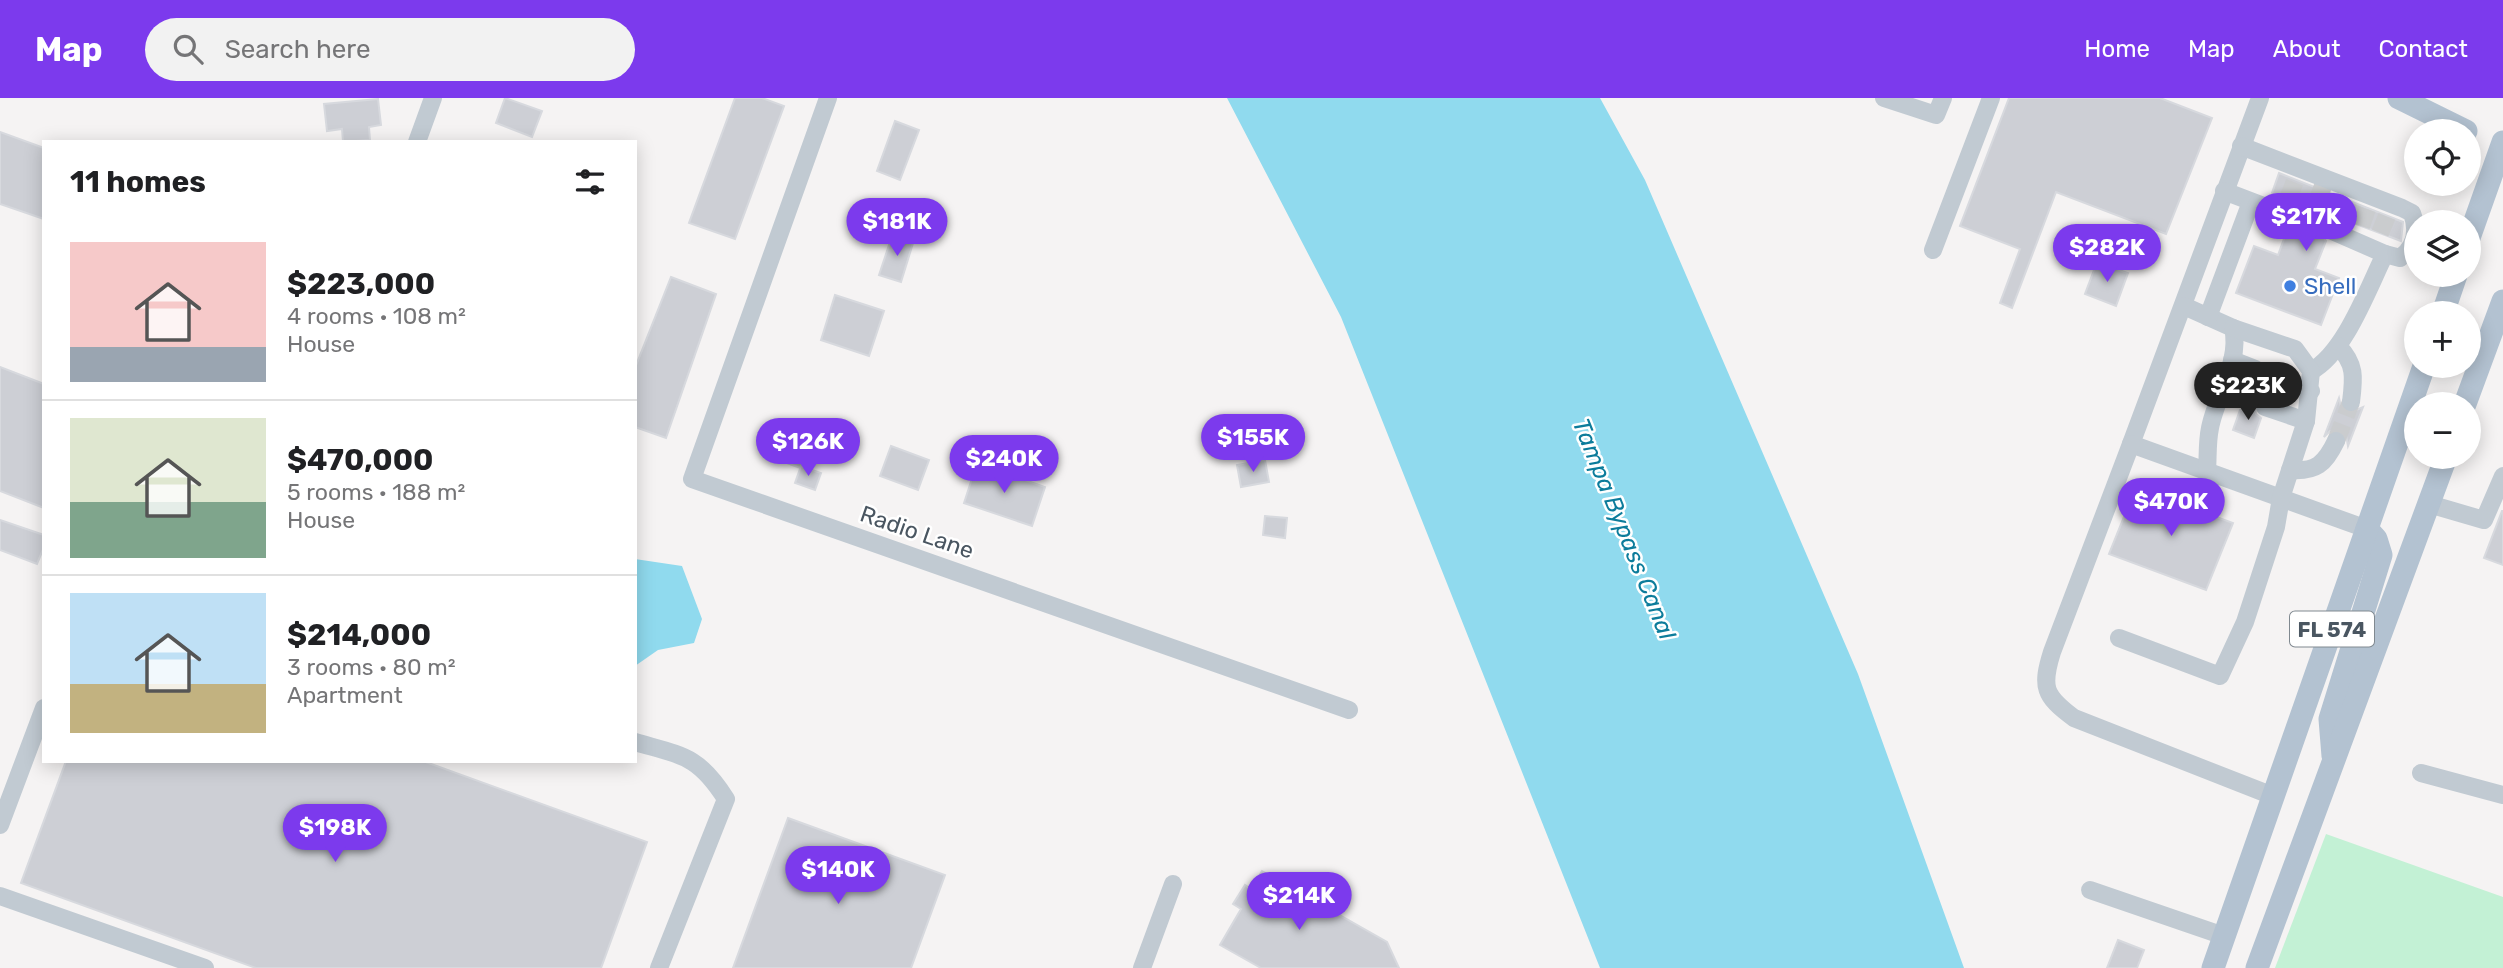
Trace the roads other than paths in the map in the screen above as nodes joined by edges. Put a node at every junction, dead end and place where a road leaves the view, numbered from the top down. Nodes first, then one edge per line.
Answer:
1 (433, 98) edge
2 (828, 98) edge
3 (1884, 98) edge
4 (1943, 98) edge
5 (1991, 98) edge
6 (2260, 98) edge
7 (2399, 98) edge
8 (2441, 119) edge
9 (2481, 138) edge
10 (418, 140) edge
11 (2241, 146) junction
12 (2502, 147) edge
13 (2224, 191) junction
14 (2251, 202) junction
15 (2288, 210) tunnel mouth
16 (2479, 210) edge
17 (2336, 227) tunnel mouth
18 (2380, 246) junction
19 (1933, 250) dead end
20 (2503, 302) edge
21 (2184, 306) junction
22 (2208, 317) junction
23 (2232, 328) junction
24 (2338, 346) junction
25 (2232, 360) junction
26 (2255, 369) dead end
27 (2311, 372) junction
28 (2276, 377) dead end
29 (2420, 378) edge
30 (2221, 391) junction
31 (2311, 391) junction
32 (2469, 392) edge
33 (2244, 399) dead end
34 (2351, 402) tunnel mouth
35 (2265, 407) dead end
36 (2306, 421) junction
37 (2336, 441) tunnel mouth
38 (2131, 444) junction
39 (2442, 469) edge
40 (2290, 470) junction
41 (2207, 471) junction
42 (2503, 476) edge
43 (2281, 498) junction
44 (2429, 504) junction
45 (2367, 529) junction
46 (2119, 638) dead end
47 (1349, 710) dead end
48 (42, 713) edge
49 (637, 742) edge
50 (2334, 762) junction
51 (2421, 773) dead end
52 (2503, 795) edge
53 (2273, 796) junction
54 (0, 825) edge
55 (1173, 884) dead end
56 (2090, 890) dead end
57 (0, 896) edge
58 (2224, 936) junction
59 (205, 968) edge
60 (659, 968) edge
61 (1142, 968) edge
62 (2213, 968) edge
63 (2257, 968) edge

1 - 10 street
2 - 47 street, Radio Lane
3 - 4 street
5 - 19 street
6 - 11 street
7 - 8 main road
9 - 12 main road
11 - 13 street
11 - 18 street
12 - 16 main road
13 - 14 street
13 - 21 street
14 - 15 street
14 - 22 street
17 - 18 street
18 - 24 street
20 - 32 main road
21 - 22 street
21 - 38 street
22 - 23 street
23 - 25 street
23 - 27 street
24 - 27 street
24 - 34 street
25 - 26 street
25 - 30 street
27 - 31 street
28 - 31 street
29 - 45 main road, FL 574
30 - 33 street
30 - 41 street
31 - 36 street
35 - 36 street
36 - 40 street
37 - 40 street
38 - 41 street
38 - 53 street
39 - 44 main road, FL 574
40 - 43 street
41 - 43 street
42 - 44 street
43 - 45 street
43 - 46 street
44 - 50 main road, FL 574
45 - 50 main road
45 - 53 main road, FL 574
48 - 54 street
49 - 60 street
50 - 63 main road, FL 574
51 - 52 street
53 - 58 main road, FL 574
55 - 61 street
56 - 58 street
57 - 59 street
58 - 62 main road, FL 574

